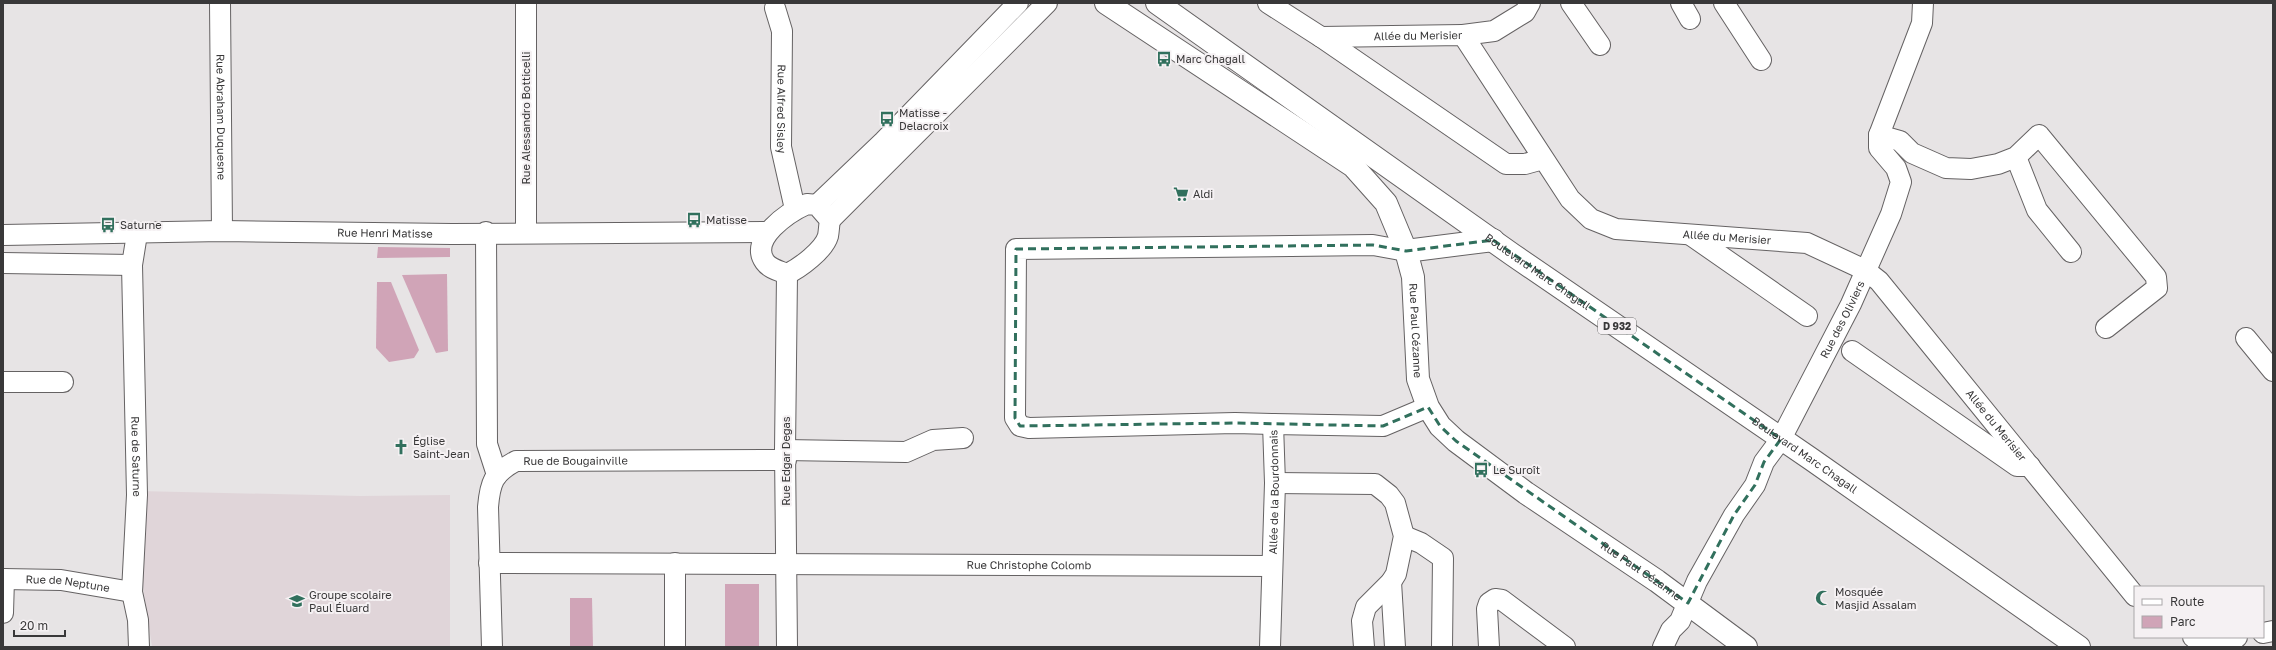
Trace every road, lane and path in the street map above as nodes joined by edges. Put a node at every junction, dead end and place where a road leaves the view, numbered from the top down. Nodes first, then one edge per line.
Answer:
1 (220, 3) edge
2 (526, 3) edge
3 (1018, 3) edge
4 (1047, 3) edge
5 (1106, 3) edge
6 (1157, 3) edge
7 (1268, 3) edge
8 (1530, 3) edge
9 (1571, 3) edge
10 (1724, 3) edge
11 (1915, 3) edge
12 (1923, 3) edge
13 (771, 5) edge
14 (1922, 24) junction
15 (1463, 35) junction
16 (1320, 37) junction
17 (1600, 44) dead end
18 (1761, 60) dead end
19 (1879, 135) junction
20 (2016, 158) junction
21 (1543, 159) junction
22 (795, 209) junction
23 (824, 212) junction
24 (222, 231) junction
25 (486, 232) junction
26 (526, 232) junction
27 (767, 232) junction
28 (137, 234) junction
29 (3, 235) edge
30 (1692, 236) junction
31 (1493, 240) junction
32 (1406, 251) junction
33 (2070, 252) dead end
34 (3, 263) edge
35 (132, 265) junction
36 (1865, 270) junction
37 (787, 274) junction
38 (1807, 316) dead end
39 (2106, 328) dead end
40 (2246, 338) dead end
41 (1852, 351) dead end
42 (2273, 371) edge
43 (3, 382) edge
44 (63, 382) dead end
45 (1428, 407) junction
46 (1272, 424) junction
47 (963, 438) dead end
48 (1781, 439) junction
49 (785, 455) junction
50 (2031, 466) junction
51 (497, 475) junction
52 (1275, 483) junction
53 (1404, 536) junction
54 (489, 563) junction
55 (675, 563) junction
56 (786, 563) junction
57 (1272, 566) junction
58 (4, 579) edge
59 (1391, 582) junction
60 (132, 592) junction
61 (2134, 595) edge
62 (1688, 603) junction
63 (3, 613) edge
64 (2201, 638) edge
65 (2231, 638) edge
66 (139, 647) edge
67 (492, 647) edge
68 (675, 647) edge
69 (787, 647) edge
70 (1270, 647) edge
71 (1364, 647) edge
72 (1395, 647) edge
73 (1442, 647) edge
74 (1489, 647) edge
75 (1565, 647) edge
76 (1663, 647) edge
77 (1746, 647) edge
78 (2079, 647) edge

1 - 24 street, Rue Abraham Duquesne
2 - 26 street, Rue Alessandro Botticelli
3 - 23 street
4 - 23 street
5 - 32 main road, Rue Paul Cézanne
6 - 31 main road, Boulevard Marc Chagall / D 932
7 - 16 street
8 - 15 street
9 - 17 street
10 - 18 street
11 - 14 street
12 - 14 street
13 - 22 street, Rue Alfred Sisley
14 - 19 street
15 - 16 street, Allée du Merisier
15 - 21 street, Allée du Merisier
16 - 21 street
19 - 20 street
19 - 36 street, Rue des Oliviers
20 - 33 street
20 - 39 street
21 - 30 street, Allée du Merisier
22 - 23 street
22 - 27 street
23 - 37 street
24 - 25 street, Rue Henri Matisse
24 - 28 street, Rue Henri Matisse
25 - 26 street, Rue Henri Matisse
25 - 51 street
26 - 27 street, Rue Henri Matisse
27 - 37 street
28 - 29 street, Rue Henri Matisse
28 - 35 street, Rue de Saturne
30 - 36 street, Allée du Merisier
30 - 38 street
31 - 32 main road
31 - 48 main road, Boulevard Marc Chagall / D 932
32 - 45 main road, Rue Paul Cézanne
32 - 46 street
34 - 35 street
35 - 60 street, Rue de Saturne
36 - 48 street, Rue des Oliviers
36 - 50 street, Allée du Merisier
37 - 49 street, Rue Edgar Degas
40 - 42 street
41 - 50 street
43 - 44 street
45 - 46 street, Allée de la Bourdonnais
45 - 62 main road, Rue Paul Cézanne
46 - 52 street, Allée de la Bourdonnais
47 - 49 street, Rue de Bougainville
48 - 62 street, Rue des Oliviers
48 - 78 main road, Boulevard Marc Chagall / D 932
49 - 51 street, Rue de Bougainville
49 - 56 street, Rue Edgar Degas
50 - 61 street, Allée du Merisier
51 - 54 street, Rue de Bougainville
52 - 53 street
52 - 57 street, Allée de la Bourdonnais
53 - 59 street
53 - 73 street
54 - 55 street, Rue Christophe Colomb
54 - 67 street, Rue de Bougainville
55 - 56 street, Rue Christophe Colomb
55 - 68 street
56 - 57 street, Rue Christophe Colomb
56 - 69 street, Rue Edgar Degas
57 - 70 street, Allée de la Bourdonnais
58 - 60 street, Rue de Neptune
58 - 63 street
59 - 71 street
59 - 72 street
60 - 66 street, Rue de Saturne
62 - 76 street, Rue des Oliviers
62 - 77 main road, Rue Paul Cézanne
64 - 65 street
74 - 75 street

